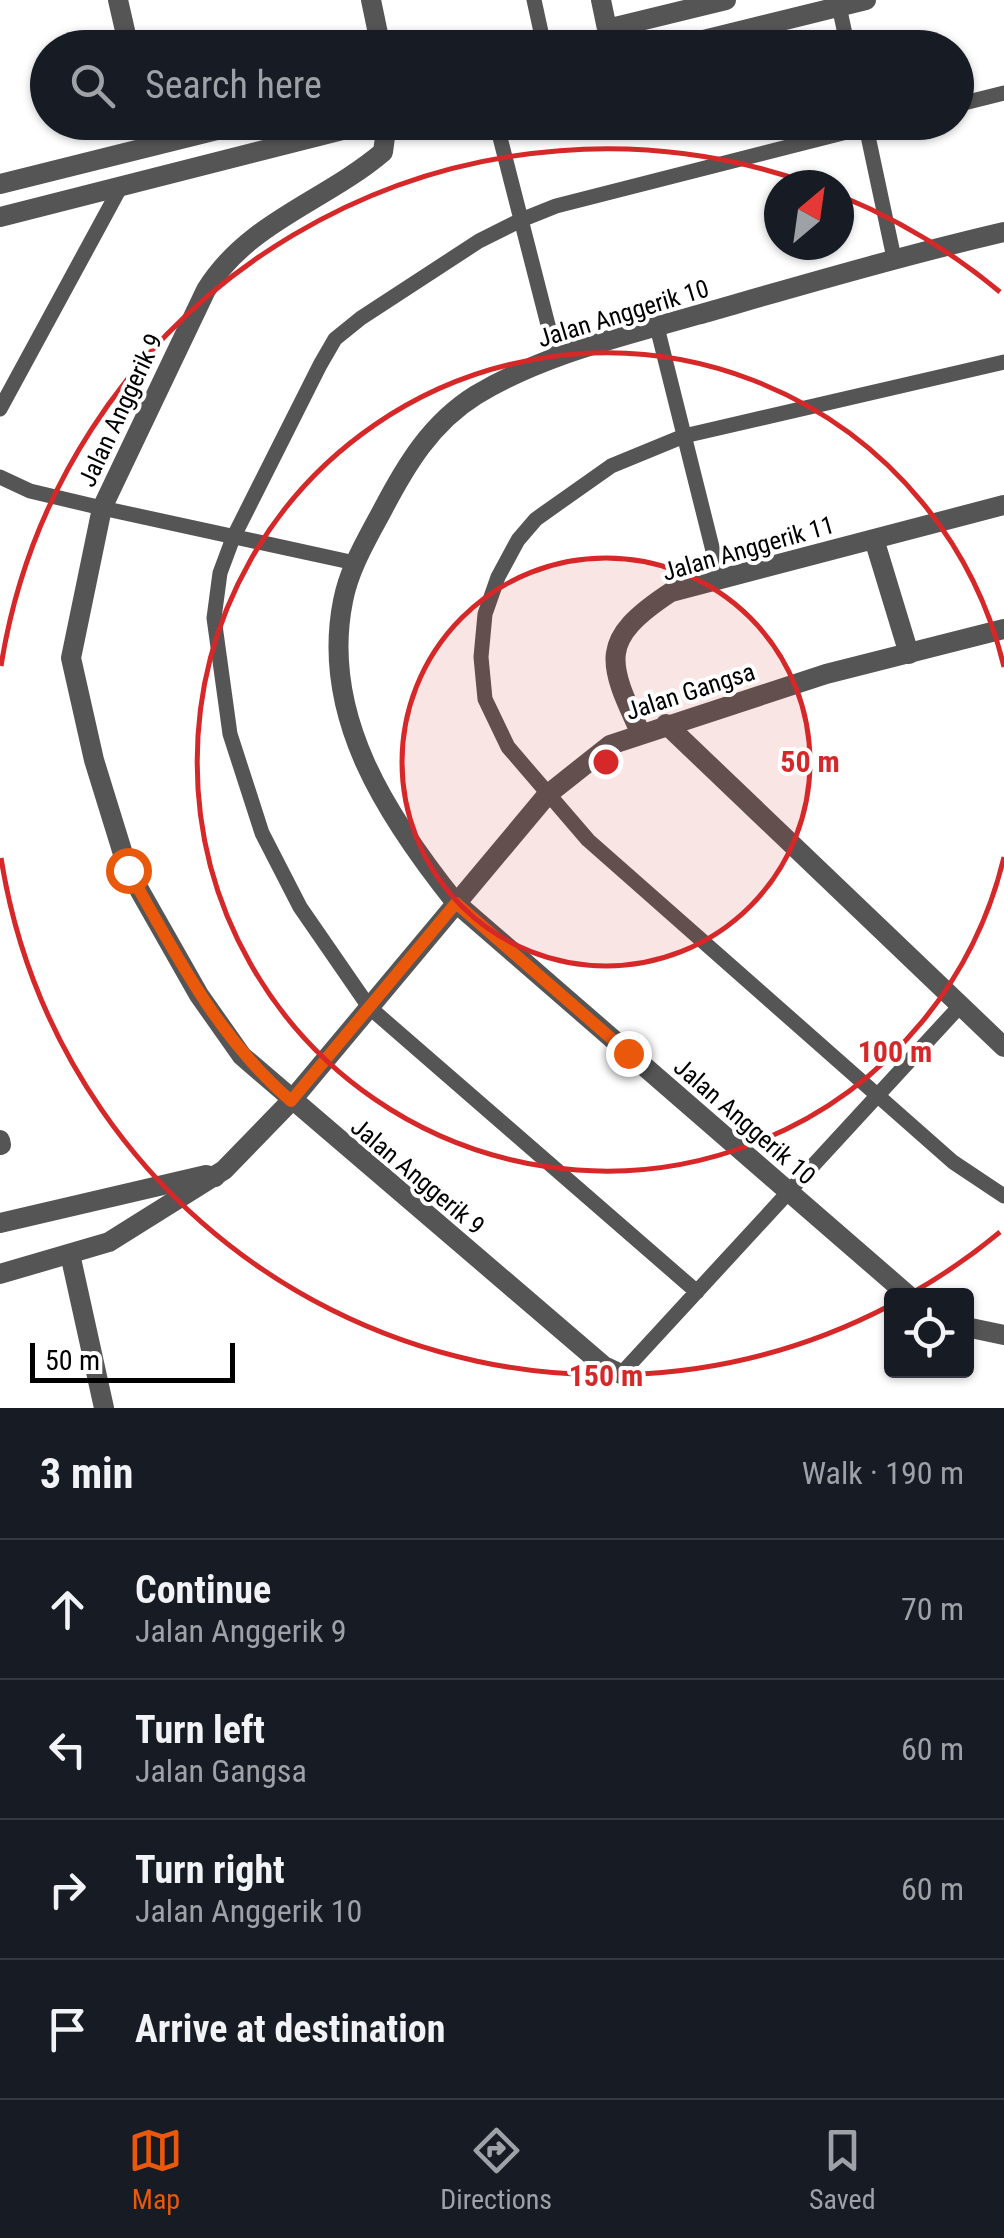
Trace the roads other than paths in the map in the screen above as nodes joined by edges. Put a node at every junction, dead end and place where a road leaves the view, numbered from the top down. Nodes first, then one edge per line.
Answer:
1 (118, 0) edge
2 (371, 0) edge
3 (534, 0) edge
4 (601, 0) edge
5 (726, 0) edge
6 (866, 0) edge
7 (839, 6) junction
8 (125, 30) edge
9 (377, 30) edge
10 (540, 30) edge
11 (607, 30) edge
12 (634, 30) edge
13 (743, 30) edge
14 (844, 30) edge
15 (1004, 93) edge
16 (974, 100) edge
17 (150, 140) edge
18 (176, 140) edge
19 (305, 140) edge
20 (385, 140) edge
21 (501, 140) edge
22 (808, 140) edge
23 (868, 140) edge
24 (152, 146) junction
25 (0, 184) edge
26 (120, 188) junction
27 (0, 217) edge
28 (521, 220) junction
29 (1004, 232) edge
30 (894, 258) junction
31 (657, 326) junction
32 (556, 356) junction
33 (1004, 362) edge
34 (0, 409) edge
35 (684, 436) junction
36 (0, 476) edge
37 (1004, 505) edge
38 (102, 508) junction
39 (233, 538) junction
40 (874, 539) junction
41 (355, 563) junction
42 (720, 579) junction
43 (1004, 629) edge
44 (909, 654) junction
45 (666, 724) junction
46 (641, 734) junction
47 (547, 795) junction
48 (456, 903) junction
49 (369, 1007) junction
50 (959, 1007) junction
51 (1004, 1047) edge
52 (877, 1096) junction
53 (291, 1101) junction
54 (215, 1177) junction
55 (788, 1192) junction
56 (1004, 1196) edge
57 (0, 1223) edge
58 (70, 1254) junction
59 (0, 1274) edge
60 (900, 1288) edge
61 (697, 1292) junction
62 (974, 1328) edge
63 (1004, 1335) edge
64 (621, 1374) joint
65 (104, 1408) edge

1 - 8 street
2 - 9 street
3 - 10 lane
4 - 11 street
5 - 12 street
6 - 7 street
7 - 13 street
7 - 14 lane
15 - 16 lane
17 - 24 street
18 - 24 street
19 - 26 street
20 - 38 street, Jalan Anggerik 9
21 - 28 lane
22 - 28 lane
23 - 30 lane
24 - 25 street
26 - 27 street
26 - 34 lane
28 - 32 lane
28 - 39 lane
29 - 30 street, Jalan Anggerik 10
30 - 31 street, Jalan Anggerik 10
31 - 32 street, Jalan Anggerik 10
31 - 35 lane
32 - 41 street, Jalan Anggerik 10
33 - 35 lane
35 - 42 lane
35 - 47 lane
36 - 38 lane
37 - 40 street, Jalan Anggerik 11
38 - 39 lane
38 - 53 street, Jalan Anggerik 9
39 - 41 lane
39 - 49 lane
40 - 42 street, Jalan Anggerik 11
40 - 44 street
41 - 48 street, Jalan Anggerik 10
42 - 46 street, Jalan Anggerik 11
43 - 44 street, Jalan Gangsa
44 - 45 street, Jalan Gangsa
45 - 46 street, Jalan Gangsa
45 - 50 street
46 - 47 street, Jalan Gangsa
47 - 48 street, Jalan Gangsa
47 - 52 lane
48 - 49 street, Jalan Gangsa
48 - 55 street, Jalan Anggerik 10
49 - 53 street, Jalan Gangsa
49 - 61 lane
50 - 51 street
50 - 52 lane
52 - 55 lane
52 - 56 lane
53 - 54 street, Jalan Gangsa
53 - 64 street, Jalan Anggerik 9
54 - 57 street
54 - 58 street, Jalan Gangsa
55 - 60 street, Jalan Anggerik 10
55 - 61 lane
58 - 59 street, Jalan Gangsa
58 - 65 street
61 - 64 lane
62 - 63 street

